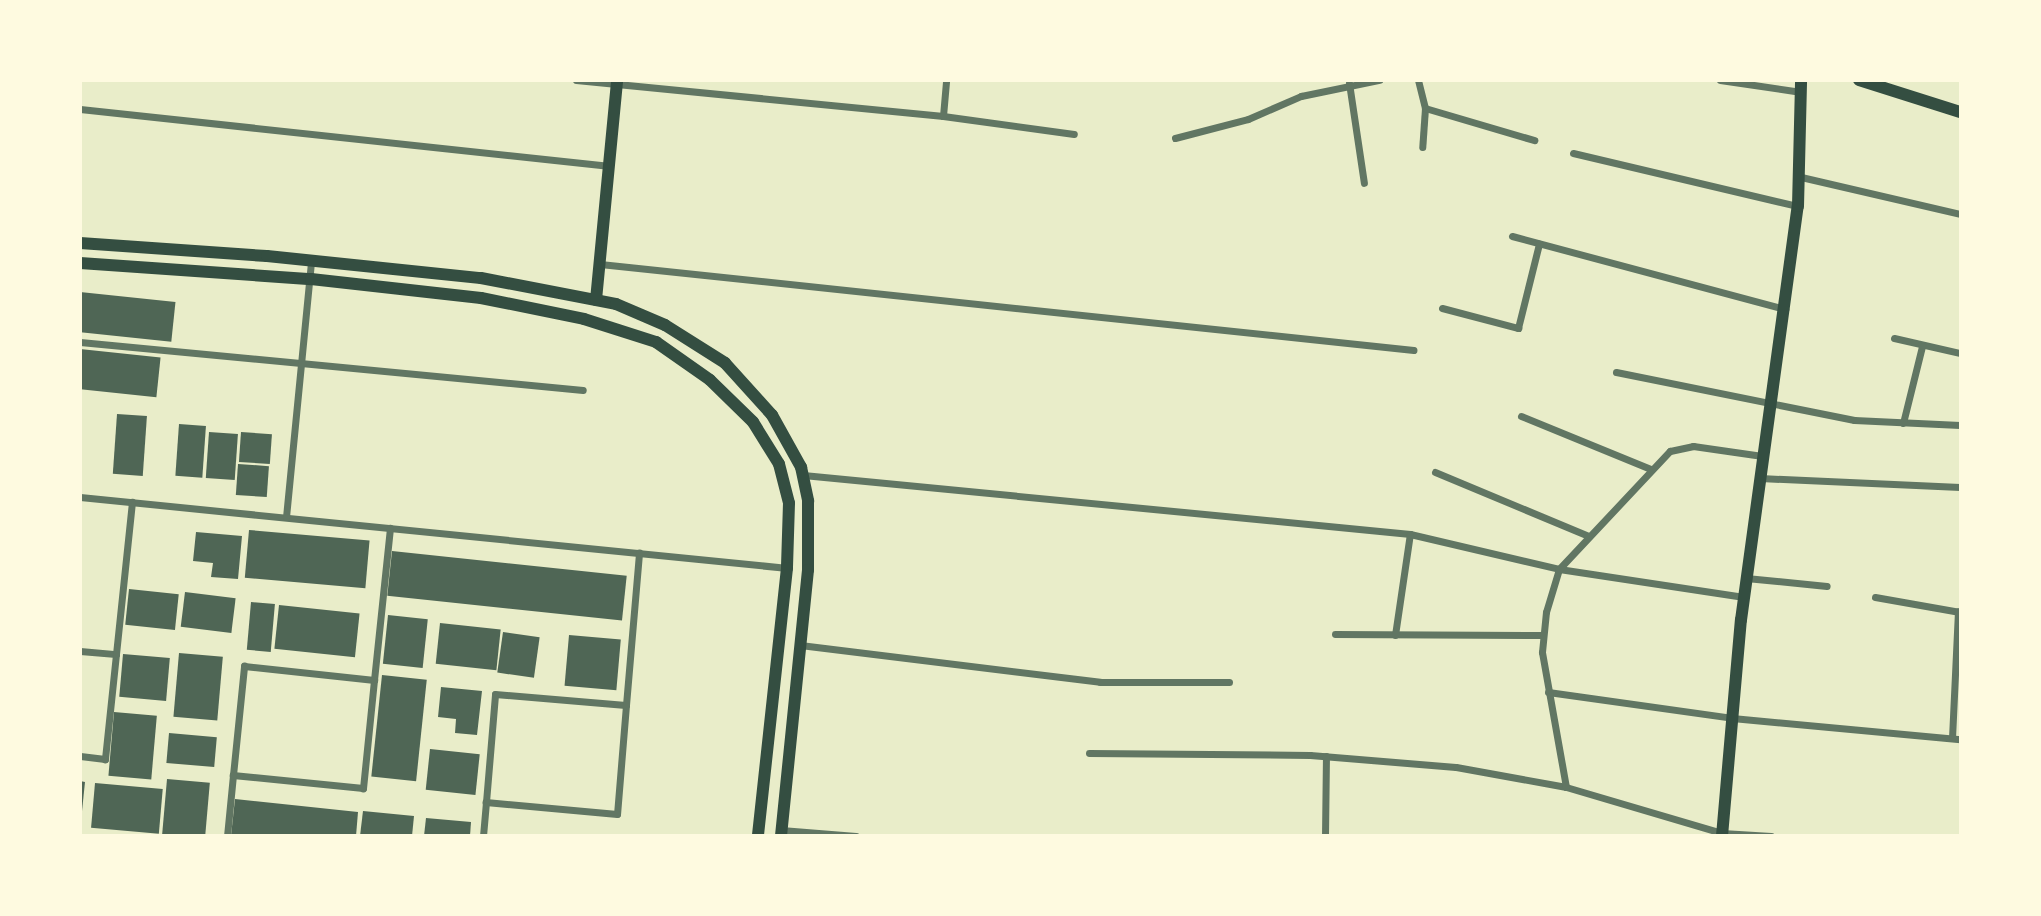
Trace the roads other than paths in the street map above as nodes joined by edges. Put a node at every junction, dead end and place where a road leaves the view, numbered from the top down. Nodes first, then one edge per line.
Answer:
1 (576, 80) edge
2 (946, 80) edge
3 (1379, 80) edge
4 (1418, 80) edge
5 (1720, 80) edge
6 (1859, 80) edge
7 (617, 83) edge
8 (1349, 83) edge
9 (1801, 86) edge
10 (1424, 108) junction
11 (80, 109) edge
12 (1961, 112) edge
13 (943, 116) junction
14 (1074, 134) dead end
15 (1175, 138) dead end
16 (1534, 140) dead end
17 (1422, 147) dead end
18 (1573, 153) dead end
19 (610, 166) junction
20 (1801, 177) junction
21 (1364, 183) dead end
22 (1798, 206) junction
23 (1961, 214) edge
24 (1512, 236) dead end
25 (80, 243) edge
26 (1539, 243) junction
27 (311, 260) junction
28 (80, 263) edge
29 (600, 264) junction
30 (311, 279) junction
31 (596, 300) junction
32 (1442, 308) dead end
33 (1784, 309) junction
34 (1894, 338) dead end
35 (80, 342) edge
36 (1922, 346) junction
37 (1413, 350) dead end
38 (1961, 352) edge
39 (302, 362) junction
40 (1616, 372) dead end
41 (583, 390) dead end
42 (1770, 404) junction
43 (1521, 416) dead end
44 (1903, 423) junction
45 (1961, 425) edge
46 (1762, 456) junction
47 (1651, 469) junction
48 (1435, 472) dead end
49 (803, 475) junction
50 (1759, 478) junction
51 (1961, 487) edge
52 (80, 497) edge
53 (132, 502) junction
54 (286, 517) junction
55 (390, 528) junction
56 (1410, 534) junction
57 (1589, 536) junction
58 (639, 553) junction
59 (787, 568) junction
60 (1559, 569) junction
61 (1746, 578) junction
62 (1827, 586) dead end
63 (1744, 597) junction
64 (1875, 597) dead end
65 (1959, 612) edge
66 (1335, 634) dead end
67 (1395, 635) junction
68 (1541, 635) junction
69 (800, 645) junction
70 (80, 651) edge
71 (116, 654) junction
72 (374, 680) junction
73 (1229, 682) dead end
74 (1548, 692) junction
75 (626, 705) junction
76 (1732, 718) junction
77 (1952, 737) junction
78 (1961, 739) edge
79 (1089, 752) dead end
80 (80, 756) edge
81 (1326, 756) junction
82 (233, 775) junction
83 (1566, 787) junction
84 (486, 802) junction
85 (781, 832) edge
86 (1722, 834) edge
87 (227, 835) edge
88 (483, 835) edge
89 (758, 835) edge
90 (856, 835) edge
91 (1325, 835) edge
92 (1771, 835) edge

1 - 7 street
2 - 13 street
3 - 8 street
4 - 10 street
5 - 9 street
6 - 12 main road
7 - 13 street
7 - 19 main road
8 - 15 street
8 - 21 street
9 - 20 main road
10 - 16 street
10 - 17 street
11 - 19 street
13 - 14 street
18 - 22 street
19 - 29 main road
20 - 22 main road
20 - 23 street
22 - 33 main road
24 - 26 street
25 - 27 main road
26 - 32 street
26 - 33 street
27 - 30 street
27 - 31 main road
28 - 30 main road
29 - 31 main road
29 - 37 street
30 - 39 street
30 - 59 main road
31 - 49 main road
33 - 42 main road
34 - 36 street
35 - 39 street
36 - 38 street
36 - 44 street
39 - 41 street
39 - 54 street
40 - 42 street
42 - 44 street
42 - 46 main road
43 - 47 street
44 - 45 street
46 - 47 street
46 - 50 main road
47 - 57 street
48 - 57 street
49 - 56 street
49 - 69 main road
50 - 51 street
50 - 61 main road
52 - 53 street
53 - 54 street
53 - 71 street
54 - 55 street
55 - 58 street
55 - 72 street
56 - 60 street
56 - 67 street
57 - 60 street
58 - 59 street
58 - 75 street
59 - 89 main road
60 - 63 street
60 - 68 street
61 - 62 street
61 - 63 main road
63 - 76 main road
64 - 65 street
65 - 77 street
66 - 67 street
67 - 68 street
68 - 74 street
69 - 73 street
69 - 85 main road
70 - 71 street
71 - 80 street
72 - 82 street
72 - 82 street
74 - 76 street
74 - 83 street
75 - 84 street
75 - 84 street
76 - 77 street
76 - 86 main road
77 - 78 street
79 - 81 street
81 - 83 street
81 - 91 street
82 - 87 street
83 - 86 street
84 - 88 street
85 - 90 street
86 - 92 street

